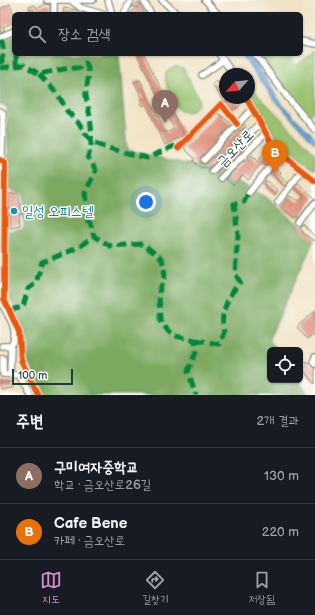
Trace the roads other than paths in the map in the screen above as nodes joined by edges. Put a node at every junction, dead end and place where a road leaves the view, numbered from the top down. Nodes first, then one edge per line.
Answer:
1 (47, 0) edge
2 (54, 0) edge
3 (72, 0) edge
4 (83, 0) edge
5 (93, 0) edge
6 (108, 0) edge
7 (131, 0) edge
8 (143, 0) edge
9 (162, 0) edge
10 (205, 0) edge
11 (127, 8) junction
12 (54, 12) edge
13 (95, 12) edge
14 (111, 12) edge
15 (125, 12) edge
16 (130, 12) edge
17 (151, 12) edge
18 (175, 12) edge
19 (216, 12) edge
20 (12, 32) edge
21 (0, 37) edge
22 (303, 41) edge
23 (315, 44) edge
24 (221, 56) edge
25 (259, 56) edge
26 (224, 60) junction
27 (229, 68) edge
28 (202, 75) dead end
29 (249, 104) edge
30 (252, 109) junction
31 (0, 112) edge
32 (260, 123) junction
33 (238, 124) junction
34 (315, 130) edge
35 (265, 134) junction
36 (178, 148) dead end
37 (1, 152) edge
38 (280, 154) junction
39 (0, 160) edge
40 (204, 160) dead end
41 (212, 171) dead end
42 (302, 172) junction
43 (221, 178) dead end
44 (315, 182) edge
45 (248, 194) dead end
46 (278, 202) dead end
47 (315, 203) edge
48 (2, 208) edge
49 (300, 223) dead end
50 (2, 292) edge
51 (0, 301) edge
52 (2, 346) dead end
53 (11, 346) junction
54 (315, 357) edge
55 (3, 358) dead end
56 (315, 364) edge
57 (10, 374) junction
58 (30, 395) edge
59 (38, 395) edge

1 - 2 street
2 - 3 street
2 - 12 street
3 - 4 street
3 - 13 street
4 - 5 street
6 - 14 street
7 - 11 street
8 - 17 street
9 - 18 street
10 - 19 street
11 - 15 street
11 - 16 street
20 - 21 street
22 - 23 street
24 - 26 street
25 - 34 street
26 - 27 street
26 - 28 street
29 - 30 street, 금오산로
30 - 32 street, 금오산로
30 - 33 street
31 - 37 street
32 - 35 street, 금오산로
32 - 41 street, 금오산로
33 - 36 street
33 - 40 street
35 - 38 street, 금오산로
35 - 43 street, 금오산로
37 - 39 street
38 - 42 street, 금오산로
38 - 45 street
39 - 48 street
42 - 44 street, 금오산로
42 - 46 street
47 - 49 street
48 - 50 street
50 - 59 street
51 - 53 street
52 - 53 street
53 - 57 street
54 - 56 street
55 - 57 street
57 - 58 street

